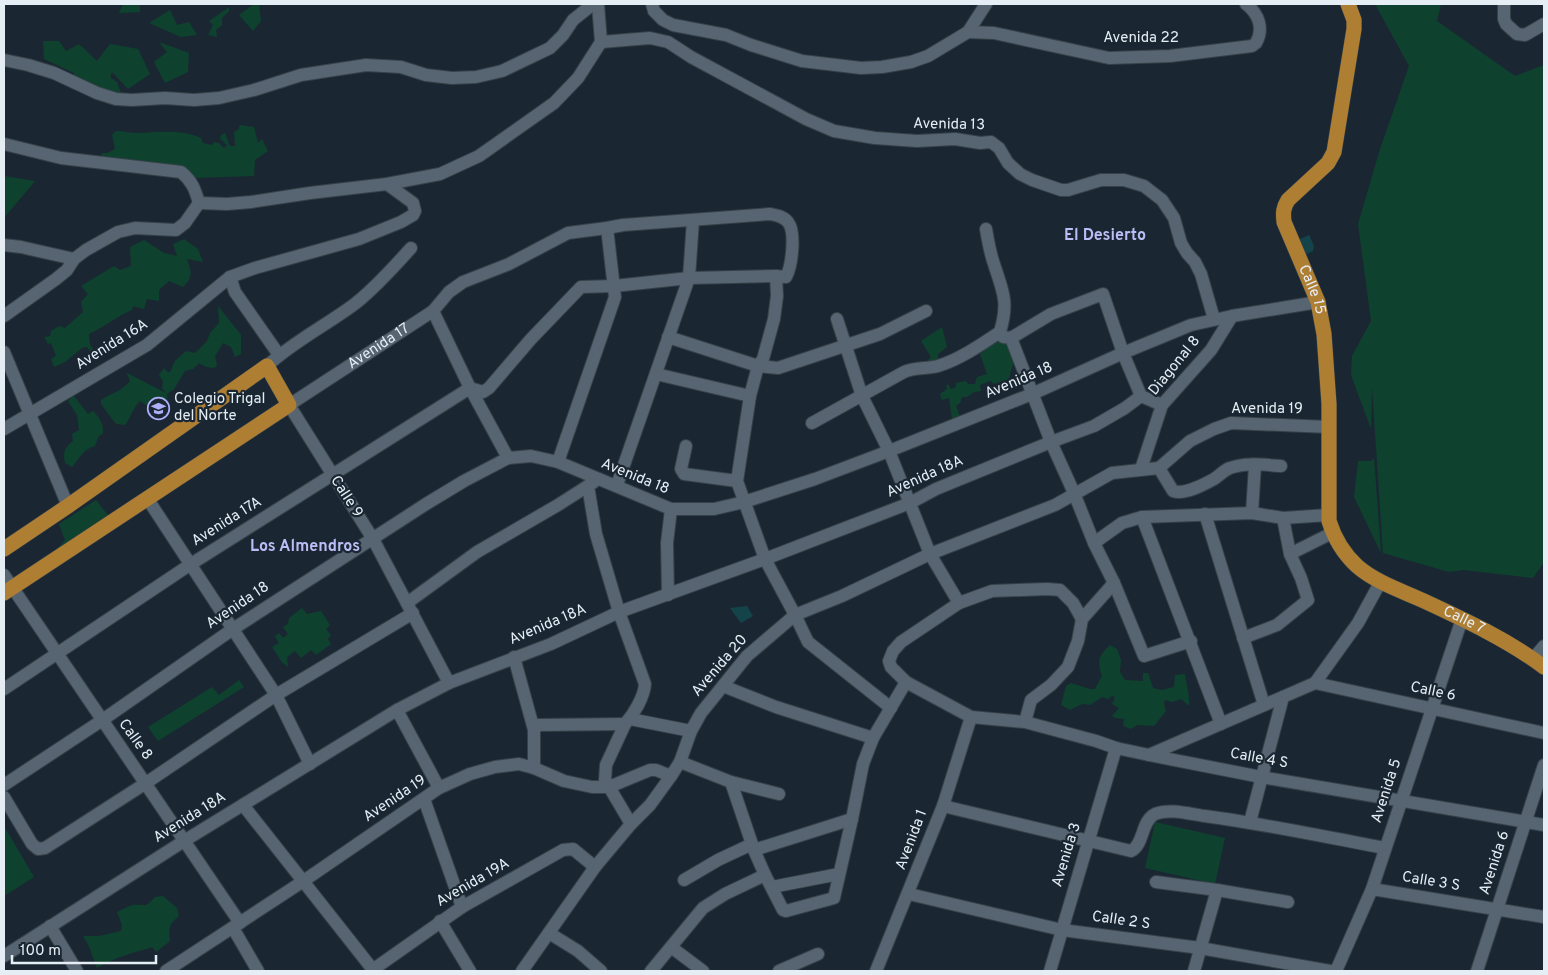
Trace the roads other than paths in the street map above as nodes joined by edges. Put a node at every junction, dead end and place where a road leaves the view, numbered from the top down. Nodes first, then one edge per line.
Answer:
1 (593, 4) edge
2 (598, 4) edge
3 (652, 4) edge
4 (986, 4) edge
5 (1246, 4) edge
6 (1348, 4) edge
7 (1504, 4) edge
8 (1544, 24) edge
9 (968, 32) junction
10 (601, 42) junction
11 (4, 60) edge
12 (4, 144) edge
13 (387, 184) junction
14 (199, 203) junction
15 (692, 220) junction
16 (607, 228) junction
17 (986, 229) dead end
18 (4, 245) edge
19 (411, 248) dead end
20 (74, 259) junction
21 (776, 276) junction
22 (230, 277) junction
23 (689, 278) junction
24 (614, 286) junction
25 (1318, 302) junction
26 (433, 311) junction
27 (926, 311) dead end
28 (4, 316) edge
29 (1232, 316) junction
30 (837, 319) dead end
31 (1214, 319) junction
32 (1005, 335) junction
33 (668, 337) junction
34 (845, 347) junction
35 (4, 352) edge
36 (1123, 353) junction
37 (279, 355) junction
38 (267, 366) junction
39 (758, 366) junction
40 (656, 374) junction
41 (470, 388) junction
42 (1032, 394) junction
43 (750, 396) junction
44 (862, 396) junction
45 (1140, 396) junction
46 (289, 405) junction
47 (1162, 405) junction
48 (29, 414) junction
49 (812, 423) dead end
50 (1329, 427) junction
51 (4, 430) edge
52 (1050, 442) junction
53 (686, 446) dead end
54 (889, 451) junction
55 (508, 458) junction
56 (558, 462) junction
57 (1256, 465) junction
58 (1281, 466) dead end
59 (1159, 468) junction
60 (1141, 469) junction
61 (332, 475) junction
62 (737, 481) junction
63 (593, 482) junction
64 (617, 485) junction
65 (1074, 493) junction
66 (147, 498) junction
67 (744, 502) junction
68 (910, 502) junction
69 (68, 506) junction
70 (671, 509) junction
71 (1252, 513) junction
72 (1205, 514) junction
73 (1328, 515) junction
74 (1142, 517) junction
75 (1284, 518) junction
76 (1332, 533) junction
77 (373, 538) junction
78 (1094, 543) junction
79 (4, 549) edge
80 (930, 554) junction
81 (1290, 554) junction
82 (765, 559) junction
83 (190, 564) junction
84 (1381, 581) junction
85 (1114, 583) junction
86 (6, 585) edge
87 (668, 595) junction
88 (959, 603) junction
89 (410, 608) junction
90 (619, 612) junction
91 (795, 614) junction
92 (1082, 619) junction
93 (1462, 619) junction
94 (233, 629) junction
95 (1243, 638) junction
96 (1191, 641) junction
97 (1544, 646) edge
98 (58, 653) junction
99 (514, 657) junction
100 (1539, 663) edge
101 (906, 682) junction
102 (449, 683) junction
103 (1315, 683) junction
104 (723, 686) junction
105 (4, 689) edge
106 (276, 696) junction
107 (1283, 697) junction
108 (1264, 705) junction
109 (891, 708) junction
110 (1432, 708) junction
111 (398, 710) junction
112 (970, 717) junction
113 (101, 721) junction
114 (628, 722) junction
115 (1025, 722) junction
116 (1222, 724) junction
117 (534, 730) junction
118 (691, 731) junction
119 (1544, 733) edge
120 (873, 738) junction
121 (1116, 748) junction
122 (1149, 755) junction
123 (680, 762) junction
124 (310, 764) junction
125 (1544, 764) edge
126 (534, 768) junction
127 (671, 776) junction
128 (1261, 777) junction
129 (731, 782) junction
130 (146, 783) junction
131 (4, 786) edge
132 (609, 787) junction
133 (439, 788) junction
134 (779, 794) dead end
135 (4, 797) edge
136 (424, 799) junction
137 (1401, 801) junction
138 (243, 805) junction
139 (943, 806) junction
140 (852, 819) junction
141 (1250, 822) junction
142 (1526, 822) junction
143 (631, 824) junction
144 (1544, 825) edge
145 (184, 841) junction
146 (1088, 841) junction
147 (753, 847) junction
148 (1385, 848) junction
149 (595, 867) junction
150 (840, 874) junction
151 (765, 875) junction
152 (684, 880) dead end
153 (302, 882) junction
154 (1156, 882) dead end
155 (772, 887) junction
156 (1372, 889) junction
157 (1216, 890) junction
158 (909, 894) junction
159 (1288, 902) dead end
160 (462, 907) junction
161 (1497, 909) junction
162 (1544, 917) edge
163 (440, 921) junction
164 (237, 925) junction
165 (50, 926) junction
166 (1062, 930) junction
167 (549, 933) junction
168 (671, 946) junction
169 (1200, 948) junction
170 (818, 954) dead end
171 (4, 956) edge
172 (77, 971) edge
173 (166, 971) edge
174 (258, 971) edge
175 (373, 971) edge
176 (470, 971) edge
177 (522, 971) edge
178 (601, 971) edge
179 (651, 971) edge
180 (703, 971) edge
181 (779, 971) edge
182 (876, 971) edge
183 (1050, 971) edge
184 (1194, 971) edge
185 (1330, 971) edge
186 (1336, 971) edge
187 (1477, 971) edge

1 - 11 street
2 - 10 street
3 - 9 street
4 - 9 street
5 - 9 street, Avenida 22
6 - 25 main road, Calle 15
7 - 8 street
10 - 13 street
10 - 31 street, Avenida 13
12 - 14 street
13 - 14 street
13 - 22 street, Avenida 16A
14 - 20 street
15 - 16 street, Avenida 17
15 - 21 street, Avenida 17
15 - 23 street
16 - 24 street
16 - 26 street, Avenida 17
17 - 32 street
18 - 20 street
19 - 37 street
20 - 28 street
21 - 23 street
21 - 39 street
22 - 37 street
22 - 48 street, Avenida 16A
23 - 24 street
23 - 33 street
24 - 41 street
24 - 56 street
25 - 29 street, Avenida 18
25 - 50 main road, Calle 15
26 - 41 street
26 - 46 street, Avenida 17
27 - 34 street
29 - 31 street, Avenida 18
29 - 47 street, Diagonal 8
30 - 34 street
31 - 36 street, Avenida 18
32 - 36 street
32 - 42 street
32 - 44 street
33 - 39 street
33 - 40 street
34 - 39 street
34 - 44 street
35 - 48 street
36 - 42 street, Avenida 18
36 - 45 street
37 - 38 street
38 - 46 main road, Calle 9
38 - 69 main road
39 - 43 street
40 - 43 street
40 - 64 street
41 - 55 street
41 - 61 street, Avenida 17A
42 - 52 street
42 - 54 street, Avenida 18
43 - 62 street
44 - 49 street
44 - 54 street
45 - 47 street
45 - 52 street, Avenida 18A
46 - 61 street, Calle 9
46 - 66 main road, Avenida 17
47 - 60 street, Diagonal 8
48 - 51 street, Avenida 16A
48 - 69 street
50 - 59 street, Avenida 19
50 - 73 main road, Calle 15
52 - 65 street
52 - 68 street, Avenida 18A
53 - 62 street
54 - 67 street, Avenida 18
54 - 68 street
55 - 56 street, Avenida 18
55 - 77 street, Avenida 18
56 - 63 street, Avenida 18
57 - 58 street
57 - 59 street
57 - 71 street
59 - 60 street, Avenida 20
60 - 65 street, Avenida 20
61 - 77 street, Calle 9
61 - 83 street, Avenida 17A
62 - 67 street
63 - 64 street, Avenida 18
63 - 89 street
63 - 90 street
64 - 70 street, Avenida 18
65 - 78 street
65 - 80 street, Avenida 20
66 - 83 street
66 - 86 main road, Avenida 17
67 - 70 street, Avenida 18
67 - 82 street
68 - 80 street
68 - 82 street, Avenida 18A
69 - 79 main road
70 - 87 street
71 - 72 street
71 - 75 street
72 - 74 street
72 - 95 street
73 - 75 street
73 - 76 main road, Calle 15
74 - 78 street
74 - 96 street
75 - 81 street
76 - 81 street
76 - 84 main road, Calle 15
77 - 89 street, Calle 9
77 - 94 street, Avenida 18
78 - 85 street
80 - 88 street
80 - 91 street, Avenida 20
81 - 95 street
82 - 87 street, Avenida 18A
82 - 91 street
83 - 94 street
83 - 98 street, Avenida 17A
84 - 93 main road, Calle 7
84 - 103 street
85 - 92 street
85 - 96 street
86 - 98 street, Calle 8
87 - 90 street, Avenida 18A
88 - 92 street
88 - 101 street
89 - 102 street, Calle 9
89 - 106 street
90 - 99 street, Avenida 18A
90 - 114 street
91 - 104 street, Avenida 20
91 - 109 street
92 - 115 street
93 - 100 main road, Calle 7
93 - 110 street, Avenida 5
94 - 106 street
94 - 113 street, Avenida 18
95 - 108 street
96 - 116 street
97 - 100 street
98 - 105 street, Avenida 17A
98 - 113 street, Calle 8
99 - 102 street, Avenida 18A
99 - 117 street
101 - 109 street
101 - 112 street
102 - 111 street, Avenida 18A
103 - 107 street
103 - 110 street, Calle 6
104 - 118 street, Avenida 20
104 - 120 street
106 - 124 street
106 - 130 street
107 - 108 street
107 - 128 street
108 - 116 street
109 - 120 street
110 - 119 street, Calle 6
110 - 137 street, Avenida 5
111 - 124 street, Avenida 18A
111 - 133 street
112 - 115 street, Calle 4 S
112 - 139 street, Avenida 1
113 - 130 street, Calle 8
113 - 131 street, Avenida 18
114 - 117 street
114 - 118 street
114 - 132 street
115 - 121 street, Calle 4 S
116 - 122 street
117 - 126 street
118 - 123 street, Avenida 20
120 - 140 street
121 - 122 street, Calle 4 S
121 - 146 street, Avenida 3
122 - 128 street, Calle 4 S
123 - 127 street, Avenida 20
123 - 129 street
124 - 138 street, Avenida 18A
125 - 142 street, Avenida 6
126 - 132 street, Avenida 19
126 - 133 street, Avenida 19
127 - 132 street, Avenida 19
127 - 143 street, Avenida 20
128 - 137 street, Calle 4 S
128 - 141 street
129 - 134 street
129 - 147 street
130 - 135 street
130 - 145 street, Calle 8
132 - 143 street
133 - 136 street, Avenida 19
136 - 153 street, Avenida 19
136 - 160 street
137 - 142 street, Calle 4 S
137 - 148 street, Avenida 5
138 - 145 street, Avenida 18A
138 - 153 street
139 - 146 street
139 - 158 street, Avenida 1
140 - 147 street
140 - 150 street
141 - 146 street
141 - 148 street
142 - 144 street, Calle 4 S
142 - 161 street, Avenida 6
143 - 149 street, Avenida 20
145 - 164 street, Calle 8
145 - 165 street, Avenida 18A
146 - 166 street, Avenida 3
147 - 151 street
147 - 152 street
148 - 156 street, Avenida 5
149 - 160 street, Avenida 19A
149 - 167 street, Avenida 20
150 - 155 street
150 - 155 street
151 - 155 street
151 - 168 street
153 - 164 street, Avenida 19
153 - 175 street
154 - 157 street
156 - 161 street, Calle 3 S
156 - 186 street, Avenida 5
157 - 159 street
157 - 169 street
158 - 166 street, Calle 2 S
158 - 182 street, Avenida 1
160 - 163 street, Avenida 19A
161 - 162 street, Calle 3 S
161 - 187 street, Avenida 6
163 - 175 street, Avenida 19A
163 - 176 street
164 - 173 street, Avenida 19
164 - 174 street, Calle 8
165 - 171 street, Avenida 18A
165 - 172 street
166 - 169 street, Calle 2 S
166 - 183 street, Avenida 3
167 - 177 street, Avenida 20
167 - 178 street
168 - 179 street
168 - 180 street
169 - 184 street
169 - 185 street, Calle 2 S
170 - 181 street

